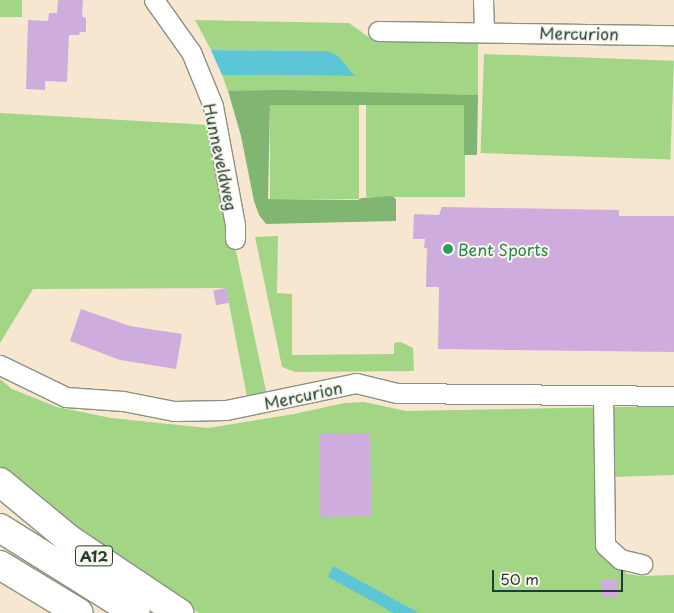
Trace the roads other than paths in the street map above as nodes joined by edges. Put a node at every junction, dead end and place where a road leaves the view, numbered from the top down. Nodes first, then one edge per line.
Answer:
1 (154, 0) edge
2 (483, 0) edge
3 (378, 31) dead end
4 (484, 32) junction
5 (674, 35) edge
6 (235, 239) dead end
7 (0, 365) edge
8 (603, 395) junction
9 (674, 396) edge
10 (0, 482) edge
11 (0, 528) edge
12 (642, 564) dead end
13 (1, 566) edge
14 (79, 613) edge
15 (136, 613) edge
16 (179, 613) edge

1 - 6 street, Hunneveldweg
2 - 4 street
3 - 4 street, Mercurion
4 - 5 street, Mercurion
7 - 8 street, Mercurion
8 - 9 street, Mercurion
8 - 12 street
10 - 16 highway, A12
11 - 15 highway, A12
13 - 14 highway

